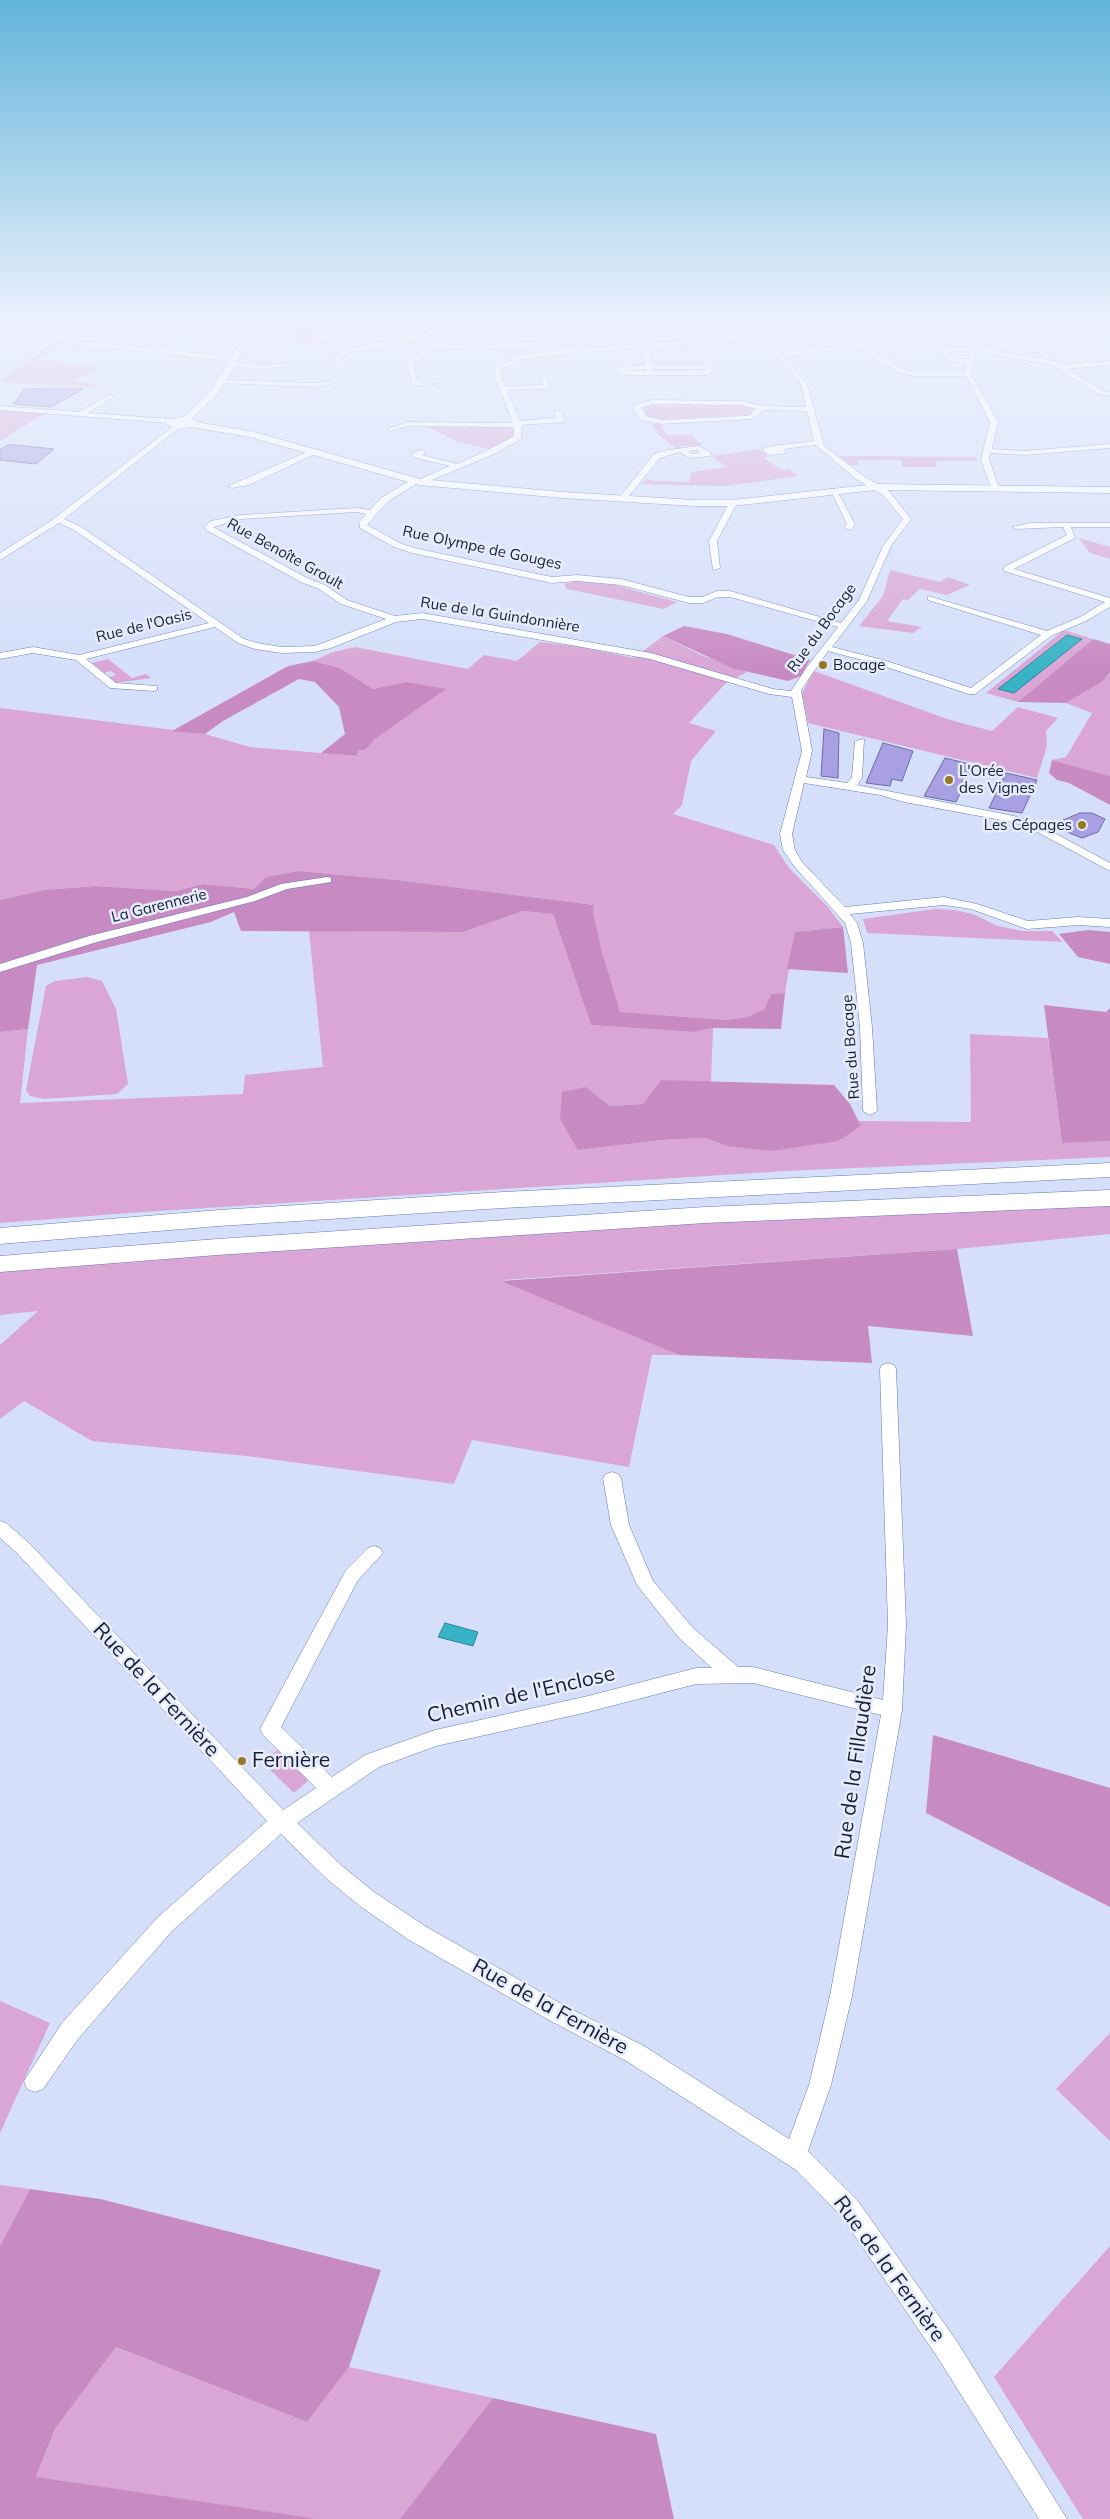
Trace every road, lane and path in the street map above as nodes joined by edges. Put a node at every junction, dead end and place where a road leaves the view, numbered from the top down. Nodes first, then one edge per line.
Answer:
1 (157, 438) edge
2 (264, 438) edge
3 (517, 438) edge
4 (817, 438) edge
5 (991, 438) edge
6 (818, 443) junction
7 (1110, 446) edge
8 (779, 447) dead end
9 (681, 450) dead end
10 (986, 451) junction
11 (316, 452) junction
12 (422, 452) dead end
13 (457, 466) junction
14 (417, 481) junction
15 (232, 486) dead end
16 (876, 487) junction
17 (995, 488) junction
18 (1110, 490) edge
19 (833, 492) junction
20 (622, 499) junction
21 (733, 503) junction
22 (372, 512) junction
23 (58, 519) junction
24 (1065, 524) junction
25 (1110, 524) edge
26 (1016, 527) dead end
27 (848, 528) dead end
28 (0, 557) edge
29 (716, 568) dead end
30 (931, 598) dead end
31 (1110, 602) edge
32 (394, 619) junction
33 (216, 624) junction
34 (843, 626) junction
35 (1048, 634) junction
36 (826, 648) junction
37 (0, 656) edge
38 (79, 658) junction
39 (154, 688) dead end
40 (796, 695) junction
41 (860, 742) dead end
42 (800, 779) junction
43 (849, 787) junction
44 (1110, 868) edge
45 (326, 880) dead end
46 (842, 911) junction
47 (1110, 923) edge
48 (0, 968) edge
49 (870, 1111) dead end
50 (1110, 1170) edge
51 (1110, 1189) edge
52 (1110, 1198) edge
53 (0, 1236) edge
54 (0, 1255) edge
55 (0, 1264) edge
56 (888, 1369) dead end
57 (612, 1478) dead end
58 (0, 1528) edge
59 (374, 1553) dead end
60 (732, 1674) junction
61 (892, 1710) junction
62 (330, 1789) junction
63 (283, 1823) junction
64 (34, 2081) dead end
65 (796, 2154) junction
66 (1054, 2519) edge

1 - 23 street
2 - 11 street
3 - 13 street
4 - 6 street
5 - 10 street
6 - 8 street
6 - 16 street
7 - 10 street
9 - 20 street
10 - 17 street
11 - 14 street
11 - 15 street
12 - 13 street
13 - 14 street
14 - 20 street
14 - 22 street
16 - 17 street
16 - 19 street
16 - 34 street, Rue du Bocage
17 - 18 street
19 - 21 street
19 - 27 street
20 - 21 street
21 - 29 street
22 - 32 street, Rue Benoîte Groult
22 - 34 street, Rue Olympe de Gouges
23 - 28 street
23 - 33 street, Rue de la Guindonnière
24 - 25 street
24 - 26 street
24 - 31 street
30 - 35 street
31 - 35 street
32 - 33 street, Rue de la Guindonnière
32 - 40 street, Rue de la Guindonnière
33 - 38 street, Rue de l'Oasis
34 - 36 street, Rue du Bocage
35 - 36 street
36 - 40 street, Rue du Bocage
37 - 38 street, Rue de l'Oasis
38 - 39 street, Rue de l'Oasis
40 - 42 street, Rue du Bocage
41 - 43 street
42 - 43 street
42 - 46 street, Rue du Bocage
43 - 44 street
45 - 48 street, La Garennerie
46 - 47 street
46 - 49 street, Rue du Bocage
50 - 53 highway
51 - 54 highway
52 - 55 highway
56 - 61 street, Rue de la Fillaudière
57 - 60 street
58 - 63 street, Rue de la Fernière
59 - 62 street
60 - 61 street, Chemin de l'Enclose
60 - 62 street, Chemin de l'Enclose
61 - 65 street, Rue de la Fillaudière
62 - 63 street, Chemin de l'Enclose
63 - 64 street, Chemin de l'Enclose
63 - 65 street, Rue de la Fernière
65 - 66 street, Rue de la Fernière

